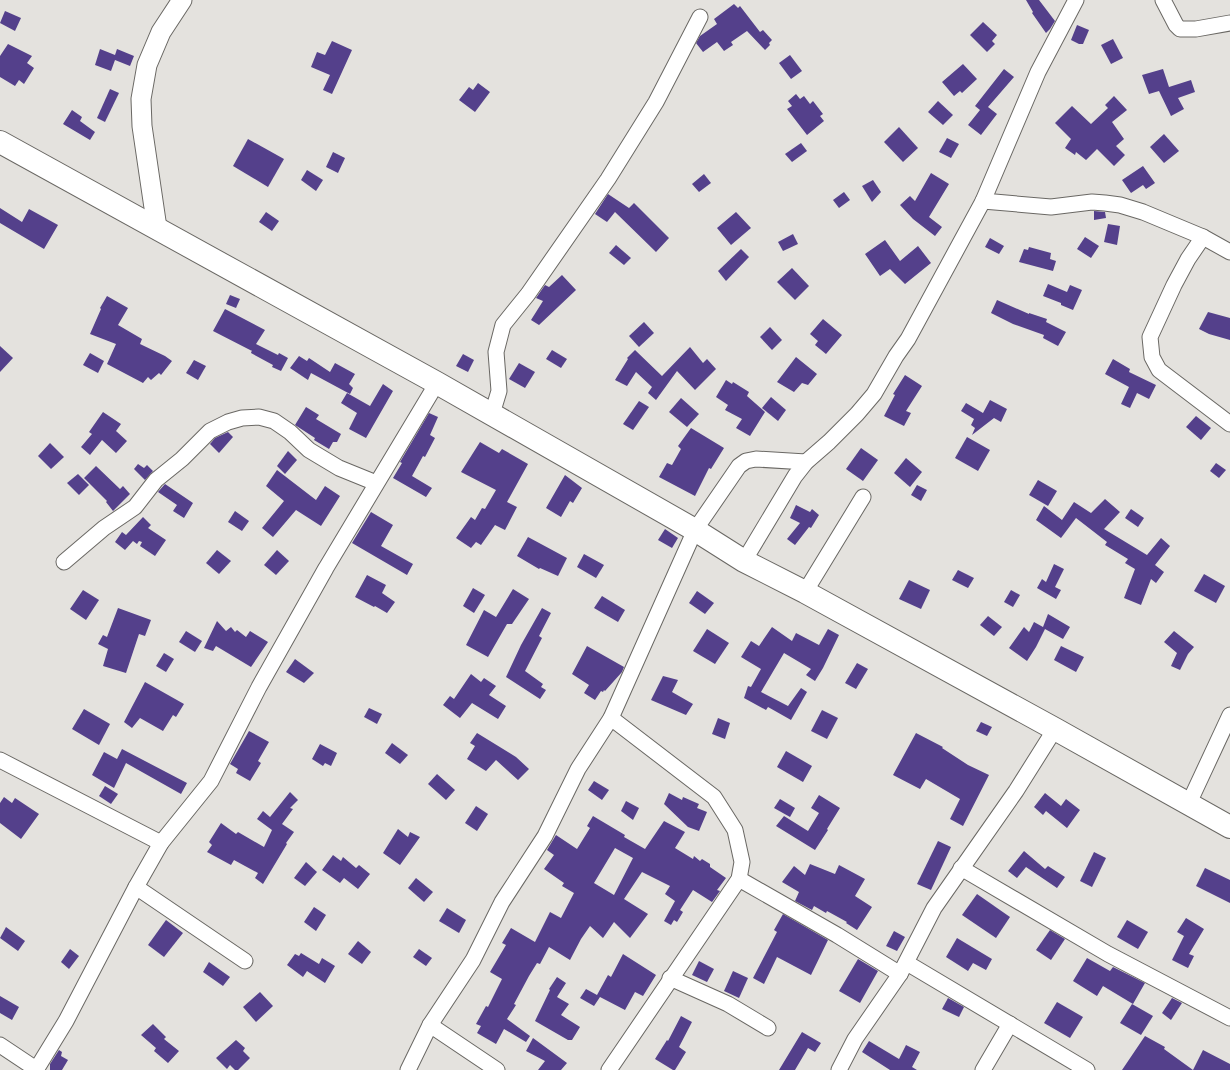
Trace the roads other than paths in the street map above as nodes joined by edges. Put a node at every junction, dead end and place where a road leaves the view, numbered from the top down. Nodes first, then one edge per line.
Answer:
1 (182, 0) edge
2 (1076, 0) edge
3 (1163, 0) edge
4 (700, 17) dead end
5 (1230, 23) edge
6 (0, 142) edge
7 (983, 201) junction
8 (157, 228) junction
9 (1203, 237) junction
10 (1230, 252) edge
11 (437, 383) junction
12 (492, 414) junction
13 (1230, 424) edge
14 (806, 462) junction
15 (376, 483) junction
16 (863, 497) dead end
17 (695, 530) junction
18 (744, 560) junction
19 (64, 562) dead end
20 (805, 592) junction
21 (1230, 715) edge
22 (612, 718) junction
23 (1055, 729) junction
24 (0, 760) edge
25 (1189, 803) junction
26 (1230, 827) edge
27 (161, 843) junction
28 (961, 868) junction
29 (739, 879) junction
30 (136, 887) junction
31 (245, 961) dead end
32 (904, 969) junction
33 (670, 978) junction
34 (1230, 1018) edge
35 (1010, 1024) junction
36 (430, 1025) junction
37 (768, 1028) dead end
38 (0, 1045) edge
39 (36, 1069) edge
40 (408, 1070) edge
41 (497, 1070) edge
42 (609, 1070) edge
43 (839, 1070) edge
44 (983, 1070) edge
45 (1087, 1070) edge

1 - 8 street
2 - 7 street
3 - 5 street
4 - 12 street
6 - 8 main road
7 - 9 street
7 - 14 street
8 - 11 main road
9 - 10 street
9 - 13 street
11 - 12 main road
11 - 15 street
12 - 17 main road
14 - 17 street
14 - 18 street
15 - 19 street
15 - 27 street
16 - 20 street
17 - 18 main road
17 - 22 street
18 - 20 main road
20 - 23 main road
21 - 25 street
22 - 29 street
22 - 36 street
23 - 25 main road
23 - 28 street
24 - 27 street
25 - 26 main road
27 - 30 street
28 - 32 street
28 - 34 street
29 - 32 street
29 - 33 street
30 - 31 street
30 - 39 street
32 - 35 street
32 - 43 street
33 - 37 street
33 - 42 street
35 - 44 street
35 - 45 street
36 - 40 street
36 - 41 street
38 - 39 street

